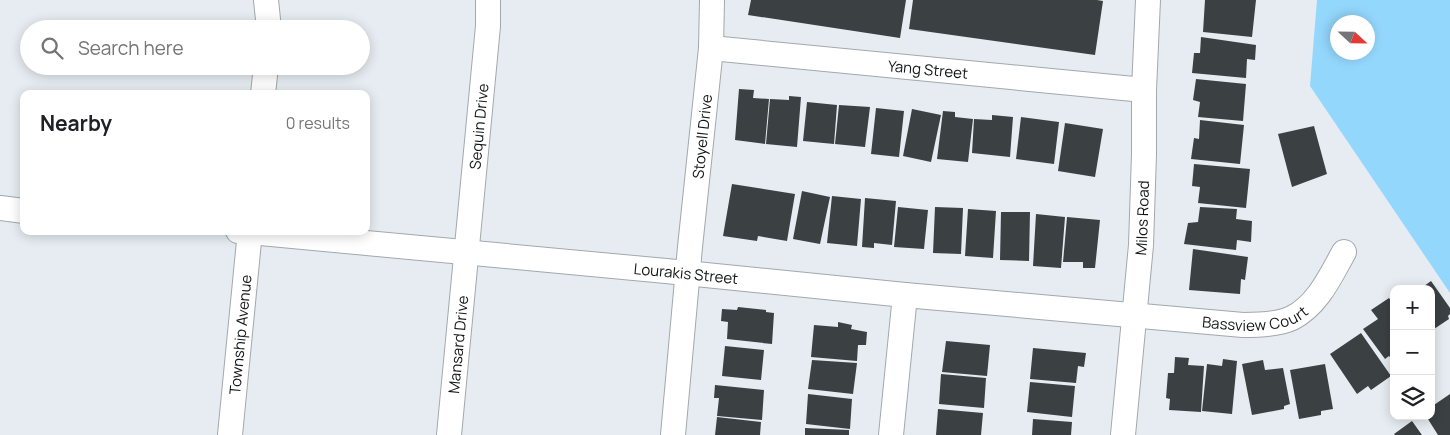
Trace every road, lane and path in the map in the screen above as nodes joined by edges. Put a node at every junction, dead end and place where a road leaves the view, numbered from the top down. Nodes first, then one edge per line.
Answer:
1 (488, 0) edge
2 (712, 0) edge
3 (1148, 0) edge
4 (260, 1) edge
5 (266, 20) edge
6 (711, 48) junction
7 (265, 75) edge
8 (264, 90) edge
9 (1144, 90) junction
10 (0, 208) edge
11 (20, 210) edge
12 (246, 235) edge
13 (277, 235) edge
14 (1344, 252) dead end
15 (466, 253) junction
16 (688, 273) junction
17 (905, 295) junction
18 (1135, 316) junction
19 (230, 435) edge
20 (449, 435) edge
21 (673, 435) edge
22 (891, 435) edge
23 (1123, 435) edge

1 - 15 street, Sequin Drive
2 - 6 street, Stoyell Drive
3 - 9 street, Milos Road
4 - 5 street
6 - 9 street, Yang Street
6 - 16 street, Stoyell Drive
7 - 8 street
9 - 18 street, Milos Road
10 - 11 street
12 - 19 street, Township Avenue
13 - 15 street, Lourakis Street
14 - 18 street, Bassview Court
15 - 16 street, Lourakis Street
15 - 20 street, Mansard Drive
16 - 17 street, Lourakis Street
16 - 21 street, Stoyell Drive
17 - 18 street, Lourakis Street
17 - 22 street
18 - 23 street, Milos Road

